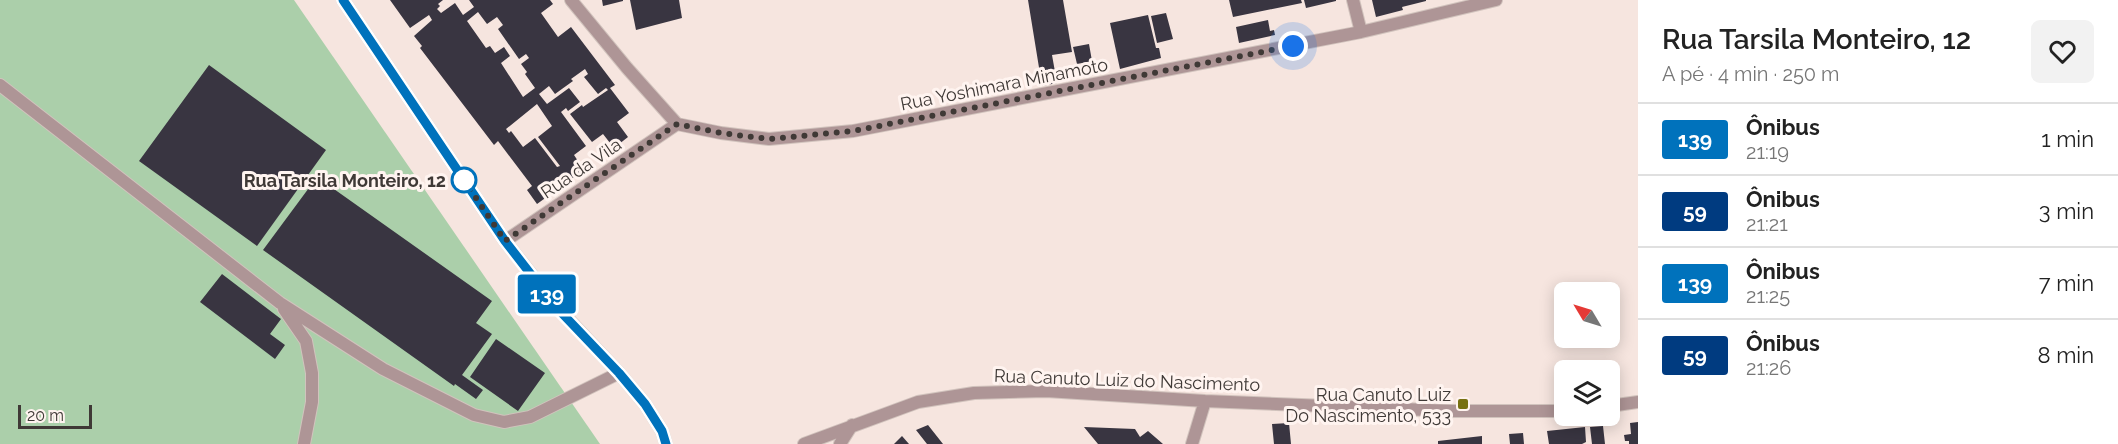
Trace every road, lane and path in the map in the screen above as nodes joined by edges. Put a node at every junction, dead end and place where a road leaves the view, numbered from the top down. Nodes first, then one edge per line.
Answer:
1 (343, 0) edge
2 (571, 0) edge
3 (1353, 0) edge
4 (1496, 0) edge
5 (1361, 32) junction
6 (0, 85) edge
7 (677, 124) junction
8 (505, 241) junction
9 (280, 303) junction
10 (619, 373) junction
11 (1205, 401) junction
12 (1638, 402) edge
13 (1620, 405) edge
14 (1554, 411) edge
15 (852, 425) junction
16 (304, 444) edge
17 (666, 444) edge
18 (804, 444) edge
19 (840, 444) edge
20 (1192, 444) edge

1 - 8 street
2 - 7 street
3 - 5 street
4 - 5 street, Rua Yoshimara Minamoto
5 - 7 street, Rua Yoshimara Minamoto
6 - 9 street
7 - 8 street, Rua da Vila
8 - 10 street
9 - 10 street
9 - 16 street
10 - 17 street
11 - 14 street, Rua Canuto Luiz do Nascimento
11 - 15 street, Rua Canuto Luiz do Nascimento
11 - 20 street
12 - 13 street
15 - 18 street, Rua Canuto Luiz do Nascimento
15 - 19 street

